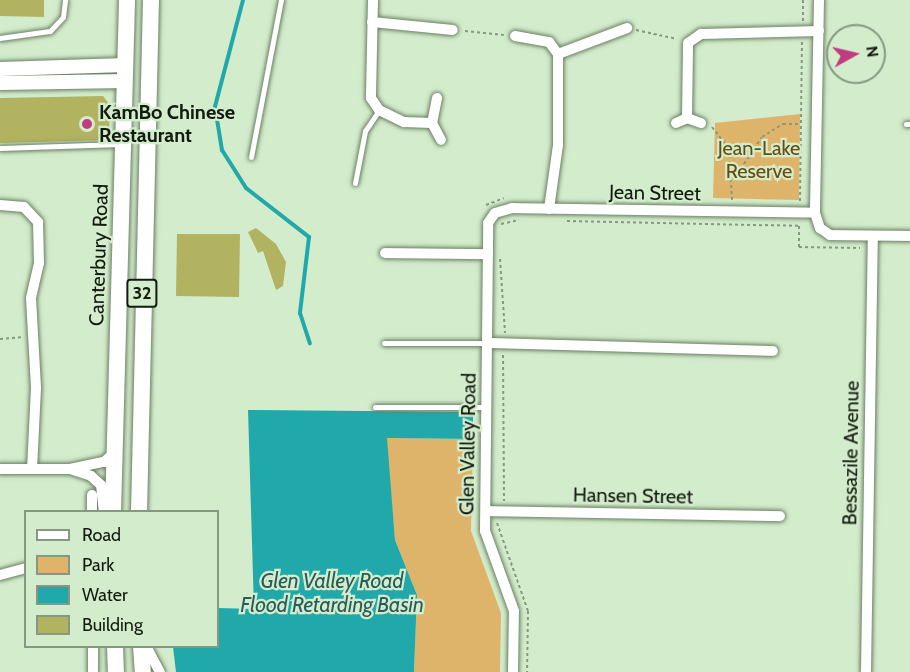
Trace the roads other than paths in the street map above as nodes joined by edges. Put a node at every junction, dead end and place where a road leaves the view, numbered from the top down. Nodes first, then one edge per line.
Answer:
1 (65, 0) edge
2 (127, 0) edge
3 (151, 0) edge
4 (280, 0) edge
5 (373, 0) edge
6 (819, 0) edge
7 (372, 22) junction
8 (627, 28) road end
9 (453, 30) road end
10 (819, 31) junction
11 (515, 36) road end
12 (0, 38) edge
13 (558, 54) junction
14 (0, 69) edge
15 (125, 73) junction
16 (149, 75) junction
17 (2, 81) edge
18 (437, 98) dead end
19 (379, 111) junction
20 (687, 118) junction
21 (432, 123) junction
22 (676, 123) dead end
23 (701, 123) road end
24 (441, 140) dead end
25 (123, 144) junction
26 (0, 148) edge
27 (251, 157) dead end
28 (355, 183) dead end
29 (0, 205) edge
30 (549, 209) junction
31 (495, 213) joint
32 (815, 213) junction
33 (873, 236) junction
34 (910, 236) edge
35 (385, 253) dead end
36 (488, 254) junction
37 (384, 343) dead end
38 (487, 343) junction
39 (773, 351) dead end
40 (486, 407) junction
41 (375, 408) dead end
42 (114, 453) junction
43 (0, 469) edge
44 (32, 469) junction
45 (70, 469) junction
46 (92, 495) dead end
47 (93, 510) edge
48 (104, 510) edge
49 (113, 510) edge
50 (139, 510) edge
51 (486, 512) junction
52 (780, 516) dead end
53 (24, 569) edge
54 (0, 575) edge
55 (93, 648) edge
56 (115, 648) edge
57 (143, 648) edge
58 (144, 648) edge
59 (93, 672) edge
60 (116, 672) edge
61 (142, 672) edge
62 (160, 672) edge
63 (513, 672) edge
64 (866, 672) edge

1 - 12 lane
2 - 15 main road, Canterbury Road / 32
3 - 16 main road, 32
4 - 27 lane
5 - 7 street
6 - 10 street
7 - 9 street
7 - 19 street
8 - 13 street
10 - 20 street
10 - 32 street
11 - 13 street
13 - 30 street
14 - 15 main road
15 - 16 main road
15 - 17 main road
15 - 25 main road, Canterbury Road / 32
16 - 50 main road, 32
18 - 21 street
19 - 21 street
19 - 28 lane
20 - 22 street
20 - 23 street
21 - 24 street
25 - 26 lane
25 - 42 main road, Canterbury Road / 32
29 - 44 street
30 - 31 street, Jean Street
30 - 32 street, Jean Street
31 - 36 street, Glen Valley Road
32 - 33 street
33 - 34 street
33 - 64 street, Bessazile Avenue
35 - 36 street
36 - 38 street, Glen Valley Road
37 - 38 lane
38 - 39 street
38 - 40 street, Glen Valley Road
40 - 41 lane
40 - 51 street, Glen Valley Road
42 - 45 street
42 - 49 main road, Canterbury Road / 32
43 - 44 street
44 - 45 street
45 - 48 street
46 - 47 street
51 - 52 street, Hansen Street
51 - 63 street, Glen Valley Road
53 - 54 street
55 - 59 street
56 - 60 main road
57 - 61 main road
58 - 62 street

